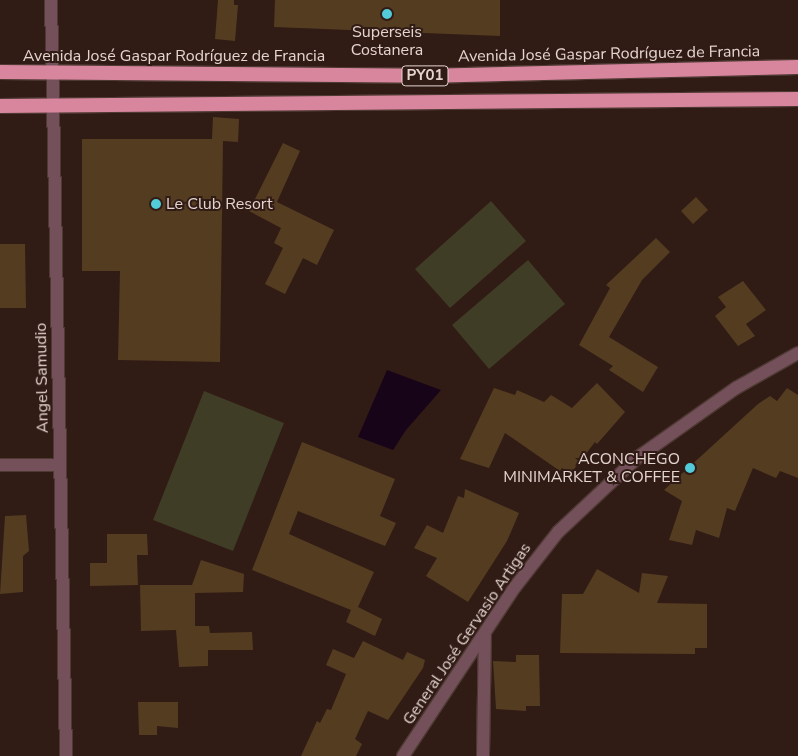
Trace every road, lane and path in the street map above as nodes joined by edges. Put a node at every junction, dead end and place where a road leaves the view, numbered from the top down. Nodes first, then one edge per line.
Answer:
1 (51, 0) edge
2 (798, 67) edge
3 (0, 72) edge
4 (52, 73) junction
5 (798, 99) edge
6 (53, 105) junction
7 (0, 106) edge
8 (798, 353) edge
9 (0, 464) edge
10 (60, 465) junction
11 (485, 634) junction
12 (66, 756) edge
13 (403, 756) edge
14 (483, 756) edge

1 - 4 street, Angel Samudio
2 - 4 highway, Avenida José Gaspar Rodríguez de Francia / PY01
3 - 4 highway, Avenida José Gaspar Rodríguez de Francia / PY01
4 - 6 street, Angel Samudio
5 - 6 highway, PY01
6 - 7 highway, PY01
6 - 10 street, Angel Samudio
8 - 11 street, General José Gervasio Artigas
9 - 10 street
10 - 12 street, Angel Samudio
11 - 13 street, General José Gervasio Artigas
11 - 14 street

